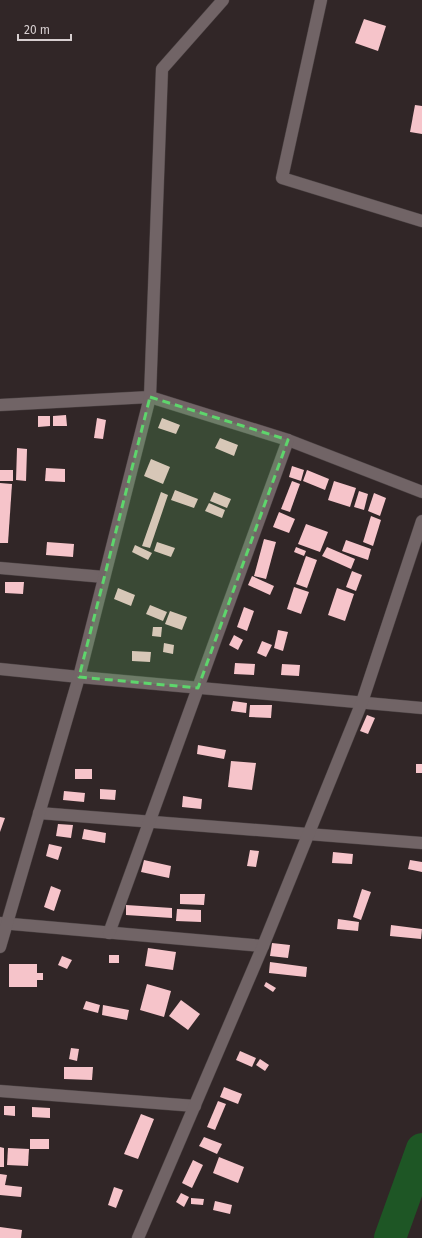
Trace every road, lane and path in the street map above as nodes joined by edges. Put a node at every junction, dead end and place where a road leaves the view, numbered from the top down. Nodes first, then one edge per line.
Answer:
1 (223, 0) edge
2 (321, 0) edge
3 (422, 221) edge
4 (150, 398) junction
5 (0, 405) edge
6 (288, 440) junction
7 (422, 492) edge
8 (422, 520) edge
9 (0, 568) edge
10 (104, 577) junction
11 (0, 669) edge
12 (79, 677) junction
13 (198, 688) junction
14 (362, 702) junction
15 (422, 708) edge
16 (39, 813) junction
17 (149, 822) junction
18 (308, 834) junction
19 (422, 843) edge
20 (4, 923) edge
21 (109, 933) junction
22 (263, 946) junction
23 (0, 947) edge
24 (0, 1091) edge
25 (195, 1106) junction
26 (138, 1238) edge

1 - 4 street
2 - 3 street
4 - 5 street
4 - 6 street
4 - 10 street
6 - 7 street
6 - 13 street
8 - 14 street
9 - 10 street
10 - 12 street
11 - 12 street
12 - 13 street
12 - 16 street
13 - 14 street
13 - 17 street
14 - 15 street
14 - 18 street
16 - 17 street
16 - 20 street
17 - 18 street
17 - 21 street
18 - 19 street
18 - 22 street
20 - 21 street
20 - 23 street
21 - 22 street
22 - 25 street
24 - 25 street
25 - 26 street

